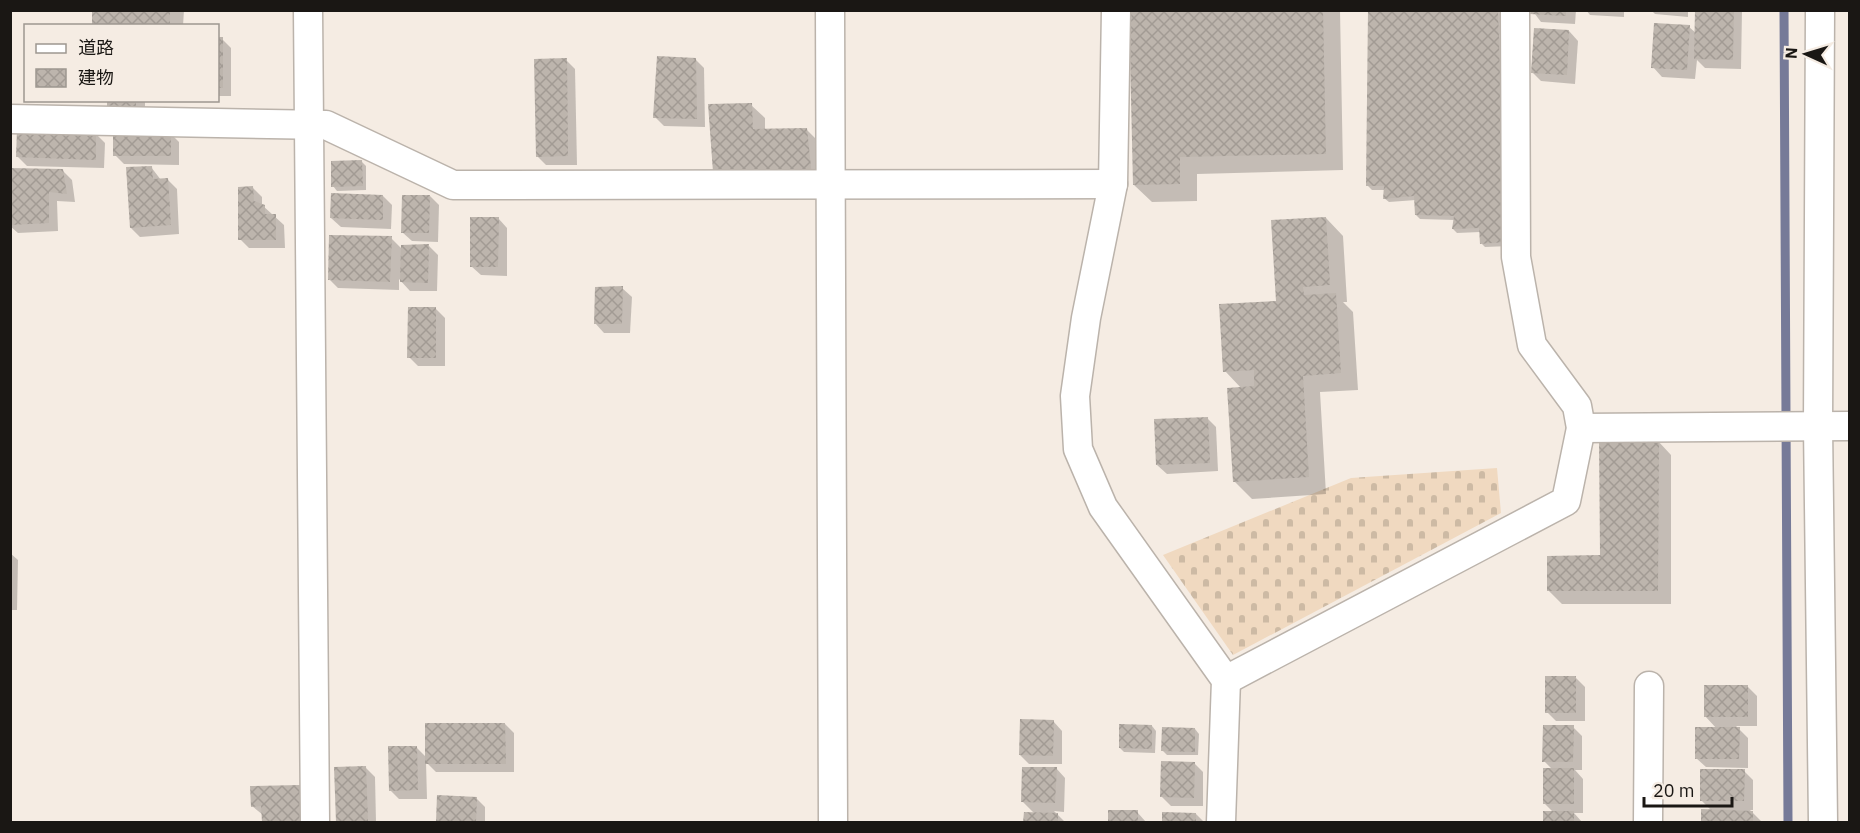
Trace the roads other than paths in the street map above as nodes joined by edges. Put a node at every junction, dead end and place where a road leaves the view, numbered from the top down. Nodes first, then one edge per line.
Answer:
1 (308, 10) edge
2 (830, 10) edge
3 (1116, 10) edge
4 (1515, 10) edge
5 (1820, 10) edge
6 (10, 119) edge
7 (309, 123) junction
8 (1113, 184) junction
9 (832, 186) junction
10 (1818, 426) junction
11 (1850, 426) edge
12 (1581, 428) junction
13 (1227, 680) junction
14 (1649, 686) dead end
15 (315, 822) edge
16 (833, 822) edge
17 (1221, 822) edge
18 (1648, 822) edge
19 (1823, 822) edge

1 - 7 street
2 - 9 street
3 - 8 street
4 - 12 street
5 - 10 street
6 - 7 street
7 - 9 street
7 - 15 street
8 - 9 street
8 - 13 street
9 - 16 street
10 - 11 street
10 - 12 street
10 - 19 street
12 - 13 street
13 - 17 street
14 - 18 street

